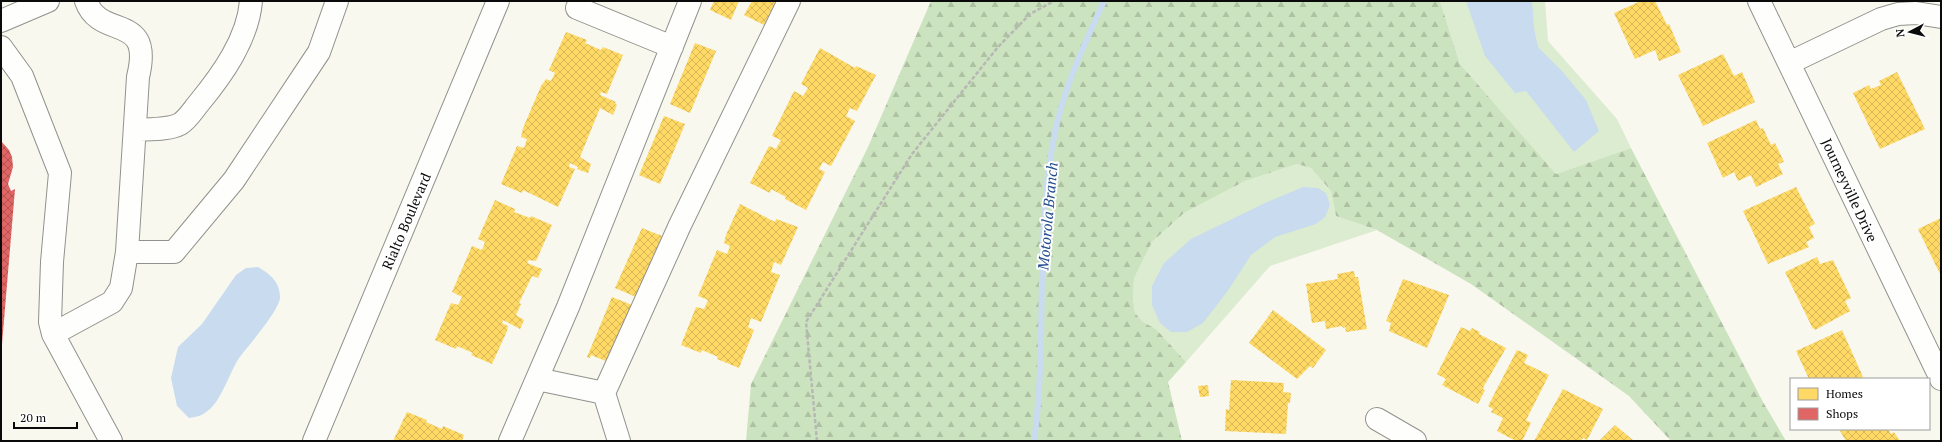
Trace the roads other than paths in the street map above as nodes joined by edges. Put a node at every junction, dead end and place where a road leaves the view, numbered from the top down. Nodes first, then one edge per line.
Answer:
1 (48, 1) edge
2 (86, 1) edge
3 (252, 1) edge
4 (337, 1) edge
5 (498, 1) edge
6 (690, 1) edge
7 (789, 1) edge
8 (1759, 1) edge
9 (577, 8) dead end
10 (1941, 18) edge
11 (1, 21) edge
12 (1, 47) edge
13 (672, 47) junction
14 (1789, 63) junction
15 (135, 130) junction
16 (127, 252) junction
17 (53, 334) junction
18 (1933, 347) edge
19 (537, 379) junction
20 (1941, 379) edge
21 (604, 393) junction
22 (1377, 419) dead end
23 (111, 441) edge
24 (314, 441) edge
25 (510, 441) edge
26 (619, 441) edge
27 (1415, 441) edge

1 - 11 street
2 - 15 street
3 - 15 street
4 - 16 street
5 - 24 street, Rialto Boulevard
6 - 13 street
7 - 21 street
8 - 14 street, Journeyville Drive
9 - 13 street
10 - 14 street
12 - 17 street
13 - 19 street
14 - 18 street, Journeyville Drive
15 - 16 street
16 - 17 street
17 - 23 street
18 - 20 street, Journeyville Drive
19 - 21 street
19 - 25 street
21 - 26 street
22 - 27 street

